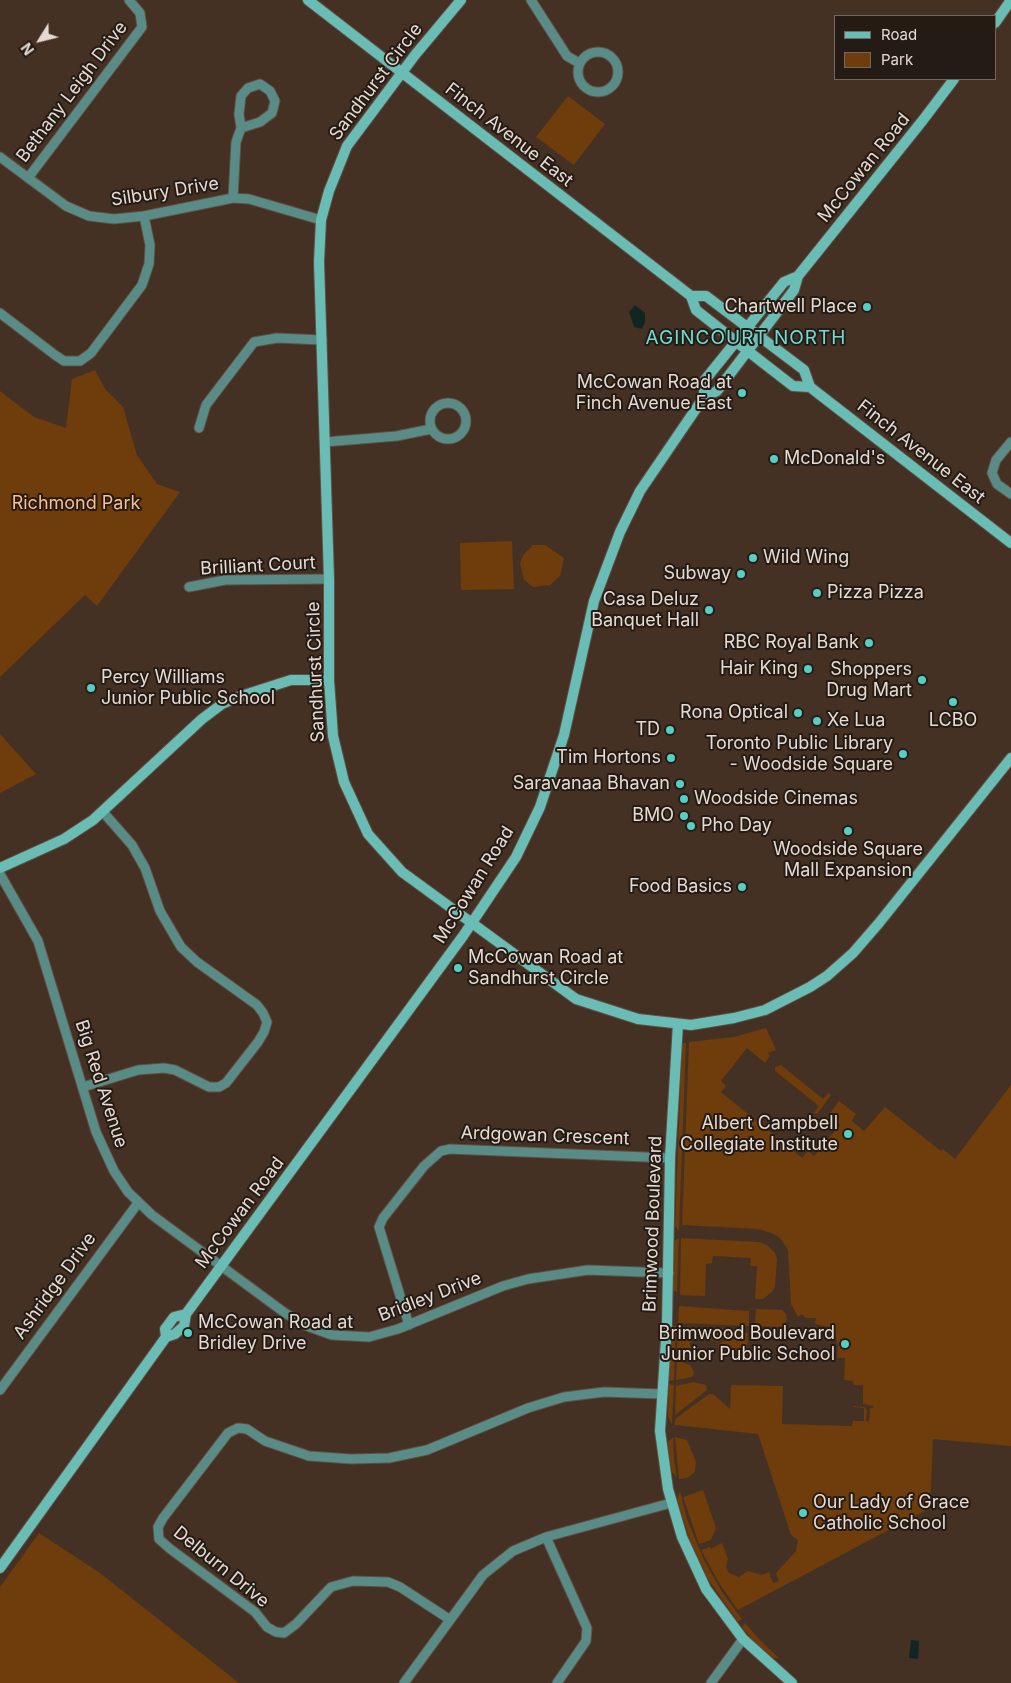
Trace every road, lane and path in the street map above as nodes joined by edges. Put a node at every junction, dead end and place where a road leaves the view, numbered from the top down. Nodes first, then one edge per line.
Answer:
1 (129, 0) edge
2 (308, 0) edge
3 (461, 0) edge
4 (531, 0) edge
5 (1011, 0) edge
6 (996, 22) edge
7 (579, 64) junction
8 (402, 73) junction
9 (953, 80) edge
10 (241, 128) junction
11 (0, 157) edge
12 (28, 178) junction
13 (233, 198) junction
14 (144, 216) junction
15 (321, 220) junction
16 (798, 276) junction
17 (691, 296) junction
18 (0, 313) edge
19 (747, 327) junction
20 (759, 337) junction
21 (322, 340) junction
22 (736, 342) junction
23 (748, 351) junction
24 (810, 387) junction
25 (704, 396) junction
26 (199, 428) dead end
27 (430, 429) junction
28 (324, 442) junction
29 (1011, 442) edge
30 (1011, 494) edge
31 (1011, 543) edge
32 (329, 579) junction
33 (189, 587) dead end
34 (329, 680) junction
35 (1011, 758) edge
36 (104, 812) junction
37 (0, 868) edge
38 (0, 874) edge
39 (472, 924) junction
40 (678, 1024) junction
41 (83, 1087) junction
42 (670, 1158) junction
43 (138, 1203) junction
44 (221, 1266) junction
45 (669, 1273) junction
46 (409, 1325) junction
47 (0, 1390) edge
48 (662, 1394) junction
49 (671, 1503) junction
50 (546, 1537) junction
51 (0, 1568) edge
52 (449, 1619) junction
53 (743, 1639) junction
54 (404, 1683) edge
55 (557, 1683) edge
56 (712, 1683) edge
57 (792, 1683) edge

1 - 12 street, Bethany Leigh Drive
2 - 8 main road, Finch Avenue East
3 - 8 main road, Sandhurst Circle
4 - 7 street
5 - 6 main road
7 - 7 street
8 - 15 main road, Sandhurst Circle
8 - 17 main road, Finch Avenue East
9 - 16 main road, McCowan Road
10 - 10 street
10 - 13 street
11 - 12 street, Silbury Drive
12 - 14 street, Silbury Drive
13 - 14 street, Silbury Drive
13 - 15 street, Silbury Drive
14 - 18 street
15 - 21 main road, Sandhurst Circle
16 - 19 main road, McCowan Road
16 - 20 main road, McCowan Road
17 - 19 main road, Finch Avenue East
17 - 22 main road, Finch Avenue East
19 - 20 main road, Finch Avenue East
19 - 22 main road, McCowan Road
20 - 23 main road, McCowan Road
20 - 24 main road, Finch Avenue East
21 - 26 street
21 - 28 main road, Sandhurst Circle
22 - 23 main road, Finch Avenue East
22 - 25 main road, McCowan Road
23 - 24 main road, Finch Avenue East
23 - 25 main road, McCowan Road
24 - 31 main road, Finch Avenue East
25 - 39 main road, McCowan Road
27 - 27 street
27 - 28 street
28 - 32 main road, Sandhurst Circle
29 - 30 street
32 - 33 street, Brilliant Court
32 - 34 main road, Sandhurst Circle
34 - 36 main road
34 - 39 main road, Sandhurst Circle
35 - 40 main road, Sandhurst Circle
36 - 37 main road
36 - 41 street
38 - 41 street, Big Red Avenue
39 - 40 main road, Sandhurst Circle
39 - 44 main road, McCowan Road
40 - 42 main road, Brimwood Boulevard
41 - 43 street, Big Red Avenue
42 - 45 main road, Brimwood Boulevard
42 - 46 street, Ardgowan Crescent
43 - 44 street, Big Red Avenue
43 - 47 street, Ashridge Drive
44 - 46 street, Bridley Drive
44 - 51 main road, McCowan Road
45 - 46 street, Bridley Drive
45 - 48 main road, Brimwood Boulevard
48 - 49 main road, Brimwood Boulevard
48 - 52 street, Delburn Drive
49 - 50 street
49 - 53 main road, Brimwood Boulevard
50 - 52 street
50 - 55 street
52 - 54 street
53 - 56 street
53 - 57 main road, Brimwood Boulevard

